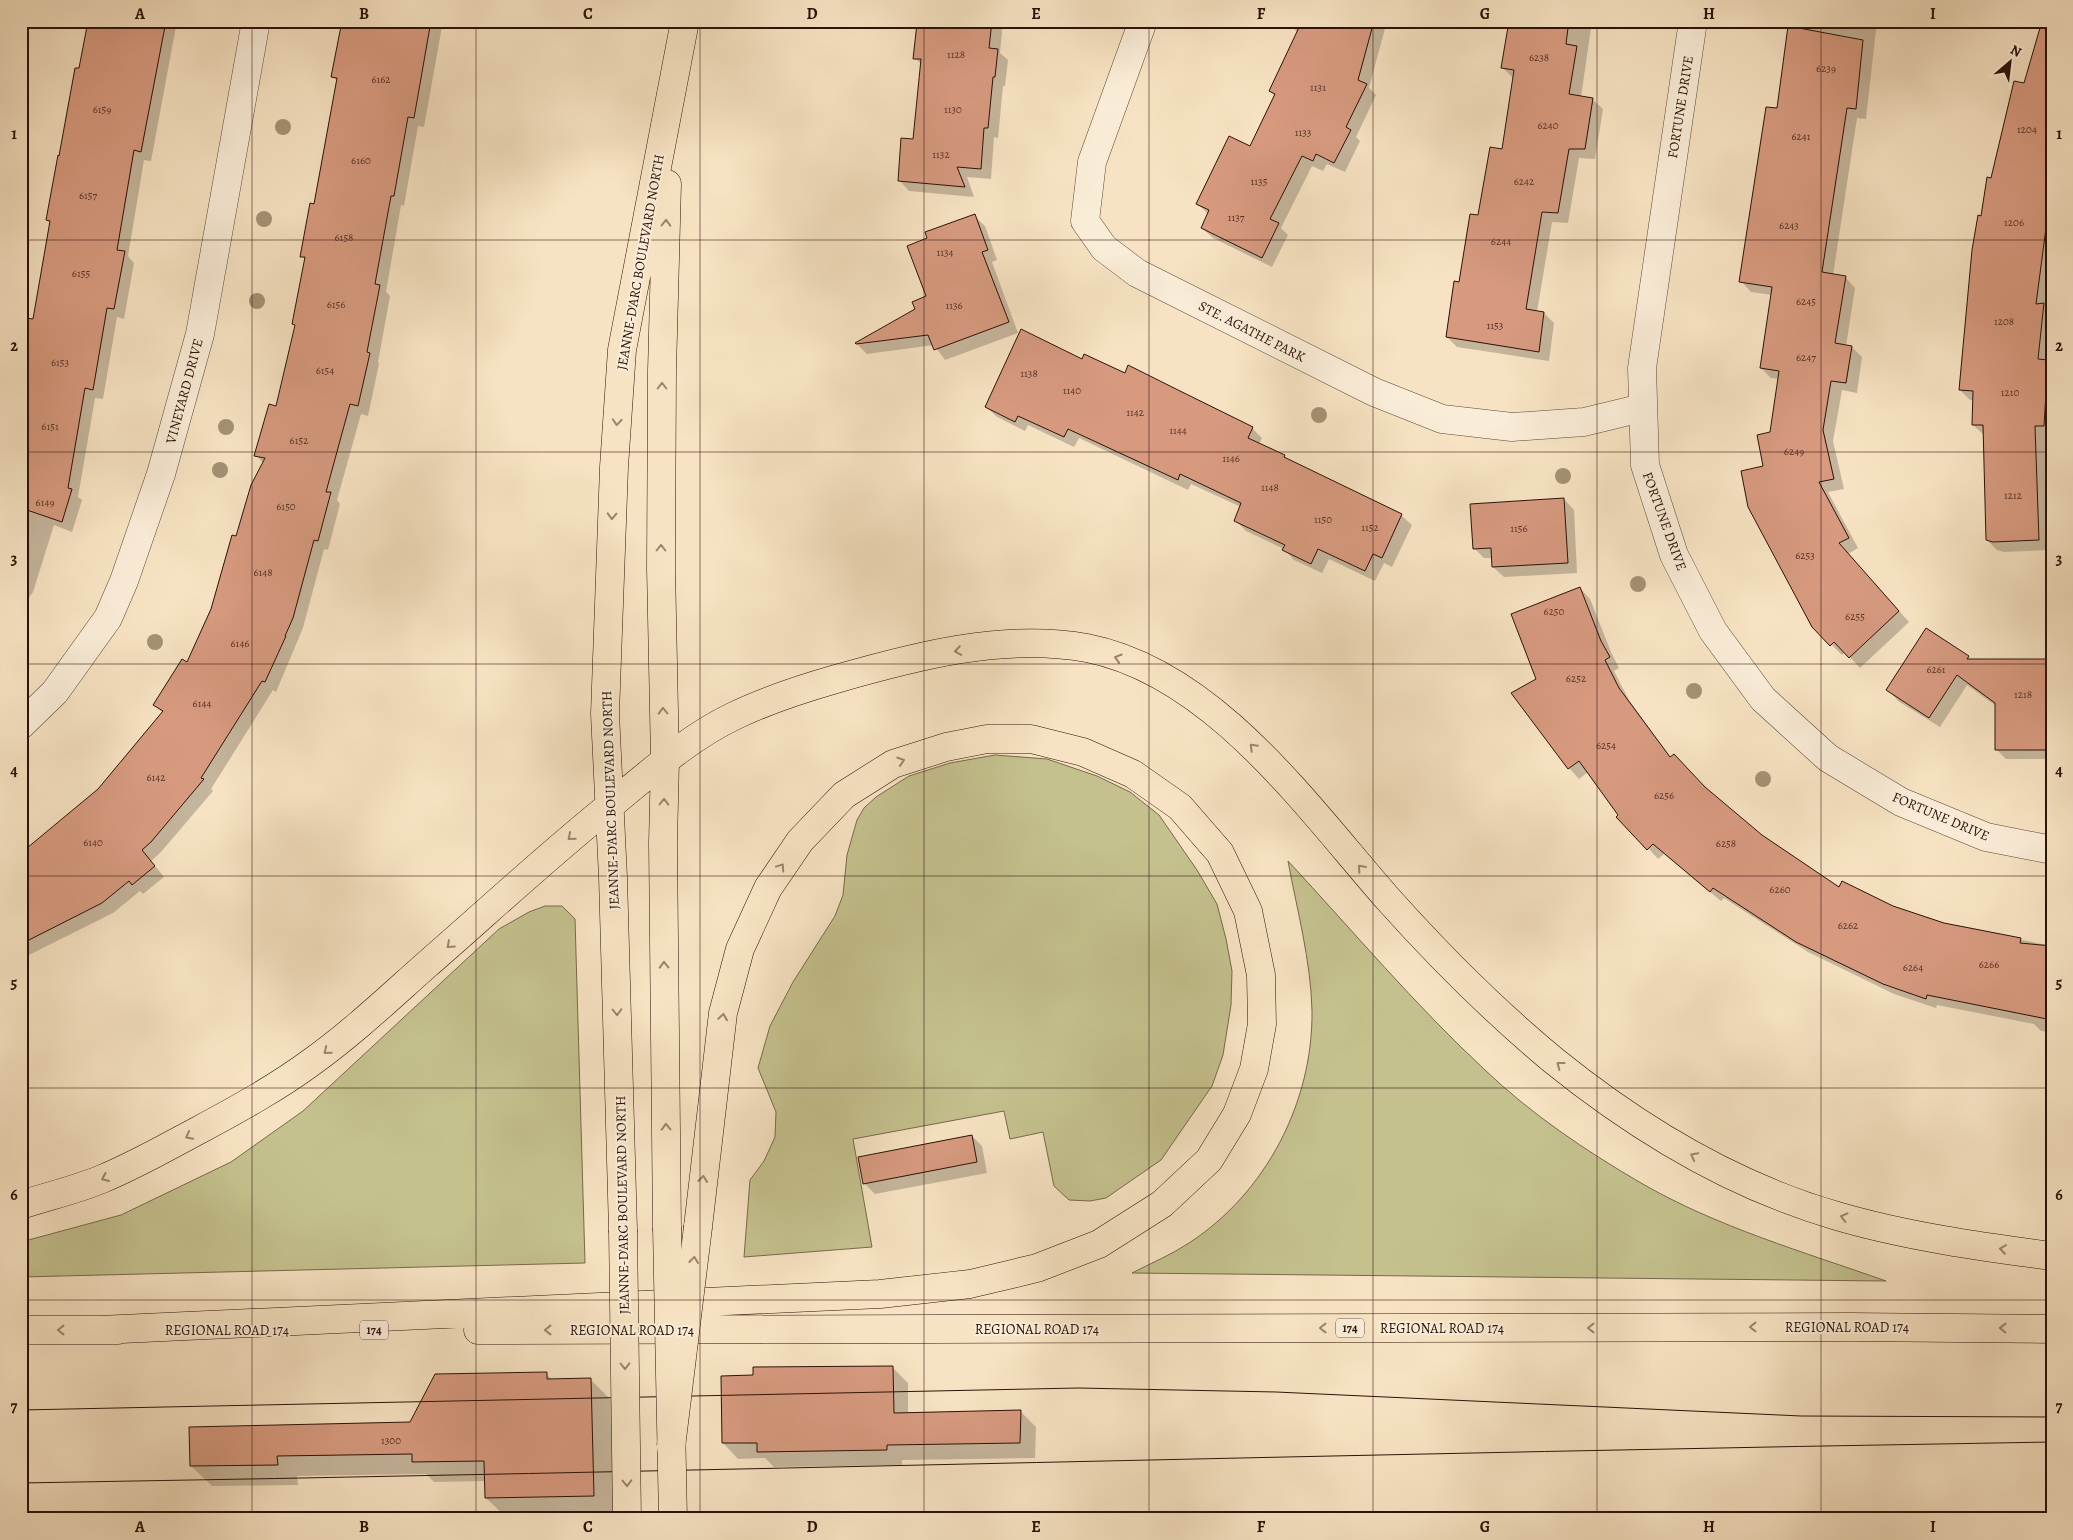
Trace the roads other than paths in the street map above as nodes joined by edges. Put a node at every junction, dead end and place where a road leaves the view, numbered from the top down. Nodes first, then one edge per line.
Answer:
1 (256, 21) edge
2 (685, 21) edge
3 (1143, 21) edge
4 (1693, 21) edge
5 (669, 98) junction
6 (1642, 408) junction
7 (21, 725) edge
8 (664, 760) junction
9 (609, 806) junction
10 (2052, 850) edge
11 (21, 1204) edge
12 (2052, 1256) edge
13 (2052, 1329) edge
14 (21, 1330) edge
15 (100, 1330) junction
16 (671, 1448) junction
17 (628, 1519) edge
18 (673, 1519) edge

1 - 7 street, VINEYARD DRIVE
2 - 5 main road, JEANNE-D'ARC BOULEVARD NORTH
3 - 6 street, STE. AGATHE PARK
4 - 6 street, FORTUNE DRIVE
8 -> 5 main road, JEANNE-D'ARC BOULEVARD NORTH
5 -> 9 main road, JEANNE-D'ARC BOULEVARD NORTH
6 - 10 street, FORTUNE DRIVE
8 - 9 main road
12 -> 8 main road
16 -> 8 main road, JEANNE-D'ARC BOULEVARD NORTH, bridge
9 -> 11 main road
9 -> 17 main road, JEANNE-D'ARC BOULEVARD NORTH, bridge
13 -> 15 main road, REGIONAL ROAD 174 / 174
15 -> 14 main road, REGIONAL ROAD 174 / 174
16 -> 15 main road, bridge
16 - 18 main road, bridge

